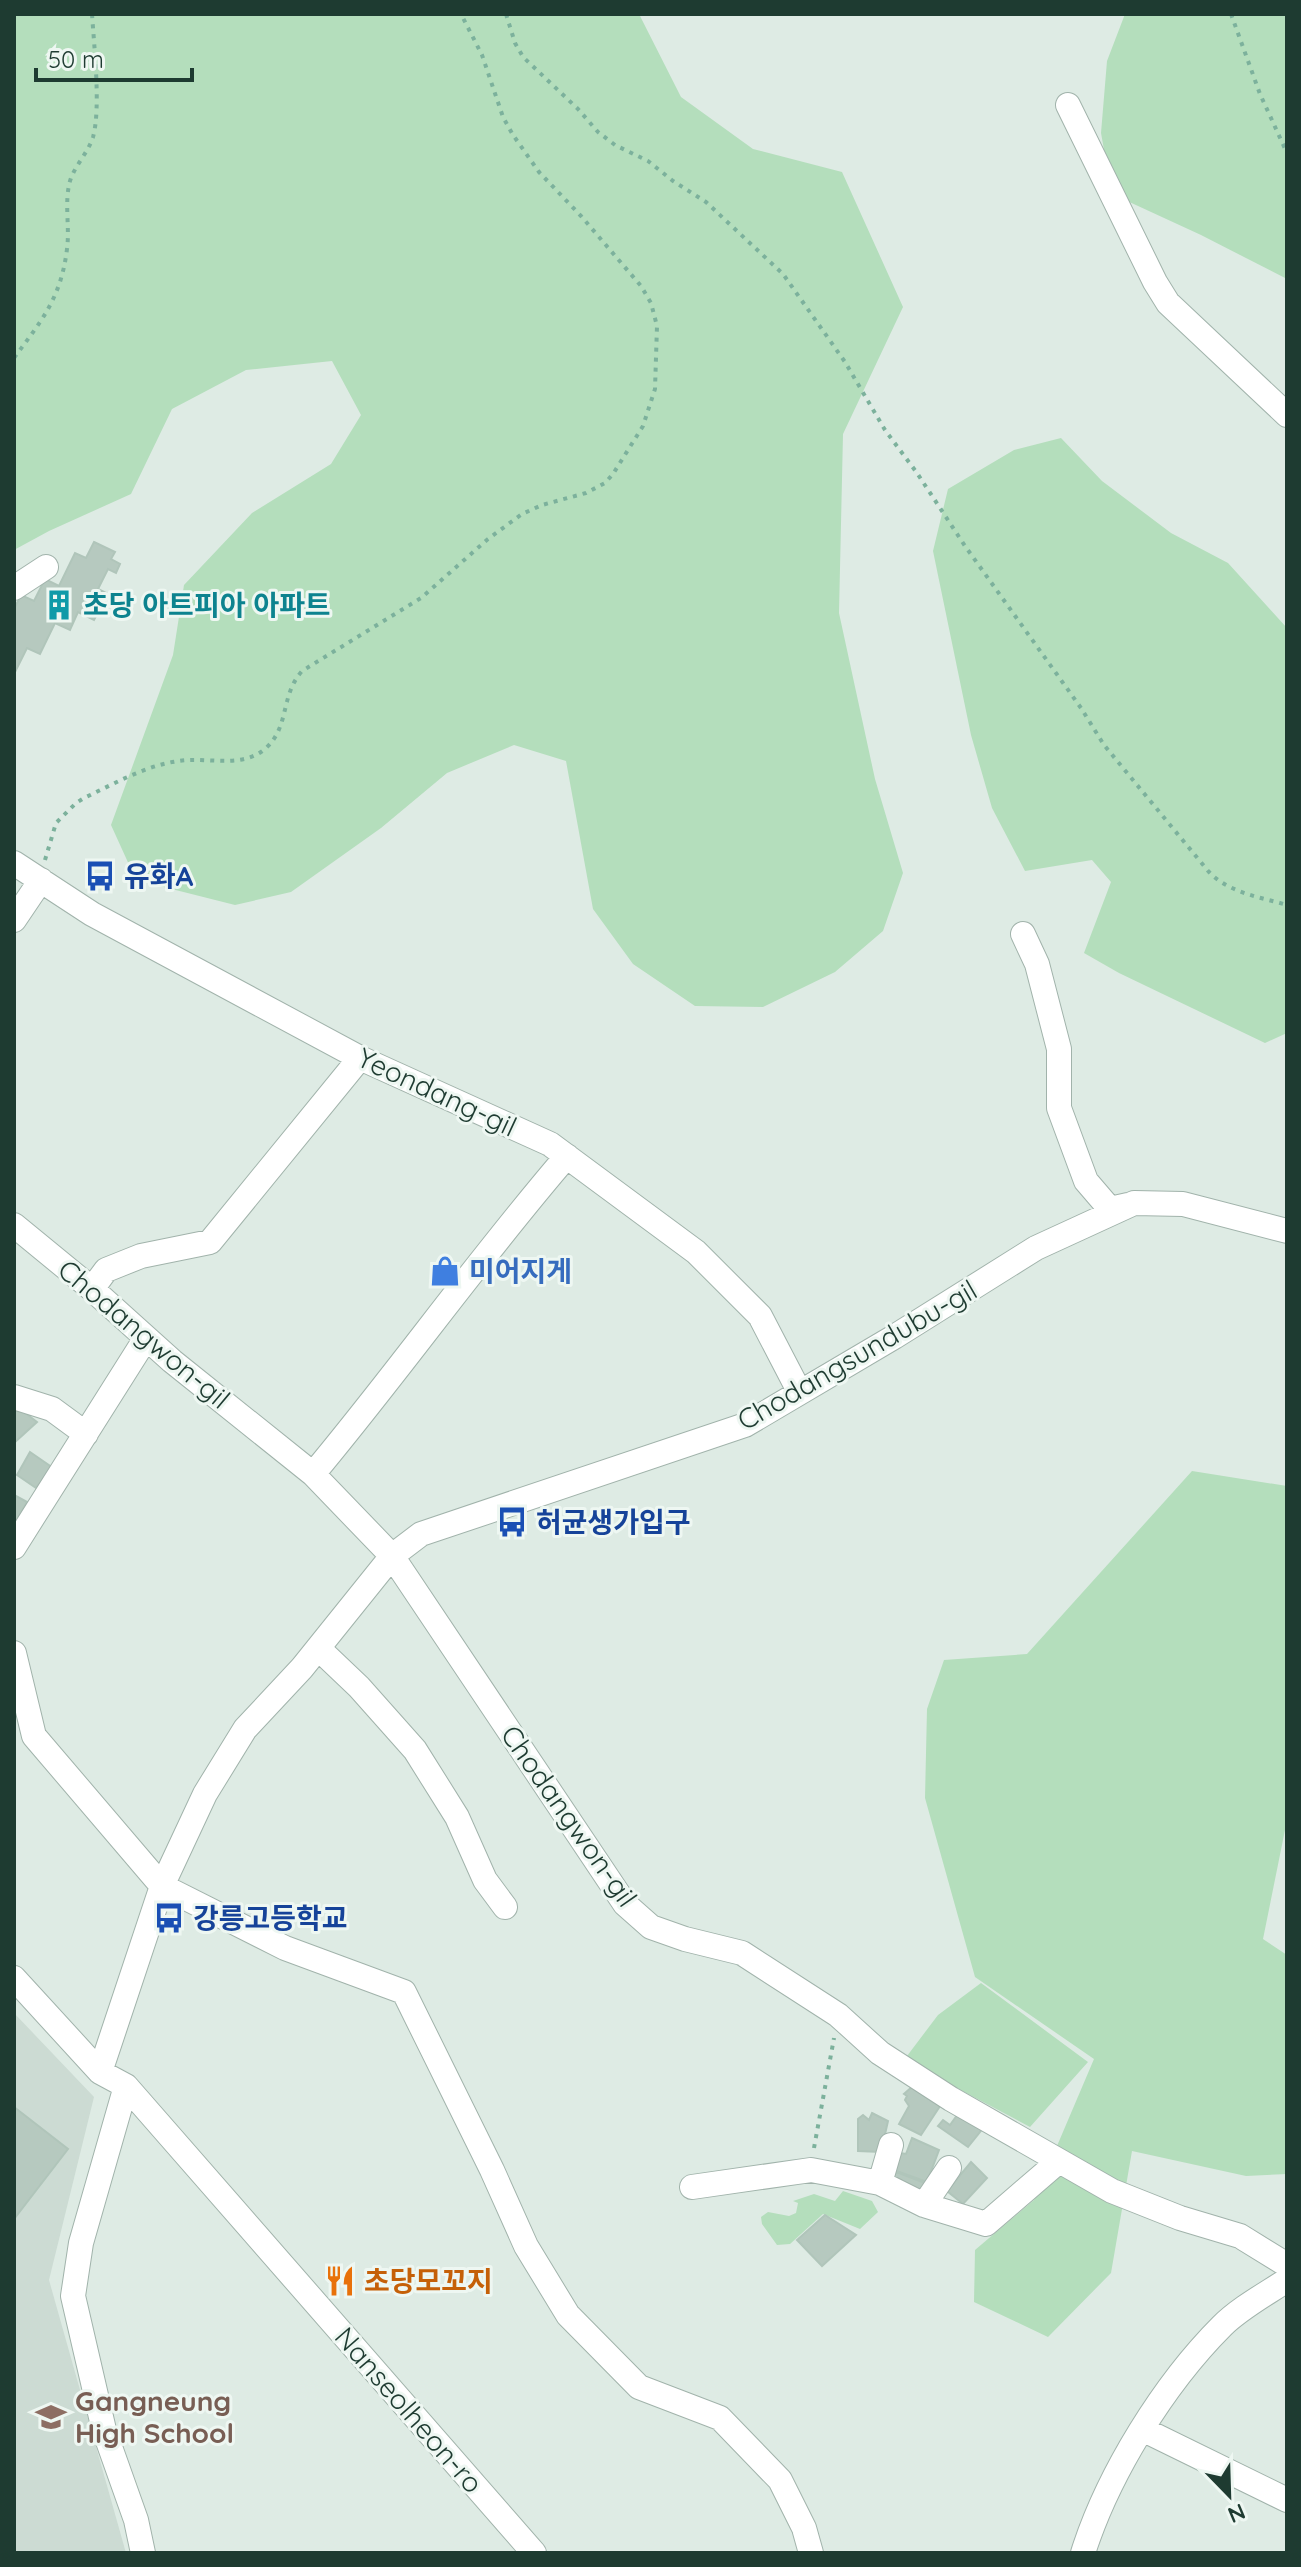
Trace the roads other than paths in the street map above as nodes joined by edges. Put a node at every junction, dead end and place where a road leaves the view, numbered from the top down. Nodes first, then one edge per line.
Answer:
1 (1068, 105) dead end
2 (1287, 415) edge
3 (46, 567) dead end
4 (14, 588) edge
5 (29, 873) edge
6 (14, 920) edge
7 (1023, 934) dead end
8 (360, 1058) junction
9 (567, 1156) junction
10 (1134, 1203) junction
11 (14, 1225) edge
12 (1287, 1231) edge
13 (92, 1289) junction
14 (146, 1338) junction
15 (799, 1391) junction
16 (14, 1397) edge
17 (86, 1434) junction
18 (313, 1474) junction
19 (14, 1547) edge
20 (392, 1556) junction
21 (318, 1648) junction
22 (14, 1653) edge
23 (162, 1886) junction
24 (505, 1907) dead end
25 (14, 1978) edge
26 (100, 2072) junction
27 (126, 2086) junction
28 (891, 2145) dead end
29 (1058, 2162) junction
30 (949, 2168) dead end
31 (880, 2183) junction
32 (692, 2187) dead end
33 (924, 2205) junction
34 (1287, 2265) edge
35 (1287, 2280) edge
36 (1142, 2429) junction
37 (1287, 2500) edge
38 (143, 2553) edge
39 (534, 2553) edge
40 (811, 2553) edge
41 (1083, 2553) edge

1 - 2 street
3 - 4 street
5 - 6 street
5 - 8 street, Yeondang-gil
7 - 10 street
8 - 9 street, Yeondang-gil
8 - 13 street
9 - 15 street, Yeondang-gil
9 - 18 street
10 - 12 street, Chodangsundubu-gil
10 - 15 street, Chodangsundubu-gil
11 - 13 street, Chodangwon-gil
13 - 14 street, Chodangwon-gil
14 - 17 street
14 - 18 street, Chodangwon-gil
15 - 20 street, Chodangsundubu-gil
16 - 17 street
17 - 19 street
18 - 20 street, Chodangwon-gil
20 - 21 street, Chodangsundubu-gil
20 - 29 street, Chodangwon-gil
21 - 23 street, Chodangsundubu-gil
21 - 24 street
22 - 23 street
23 - 26 street, Chodangsundubu-gil
23 - 40 street
25 - 26 street
26 - 27 street
27 - 38 street
27 - 39 street, Nanseolheon-ro
28 - 31 street
29 - 33 street
29 - 34 street, Chodangwon-gil
30 - 33 street
31 - 32 street
31 - 33 street
35 - 36 street
36 - 37 street
36 - 41 street

